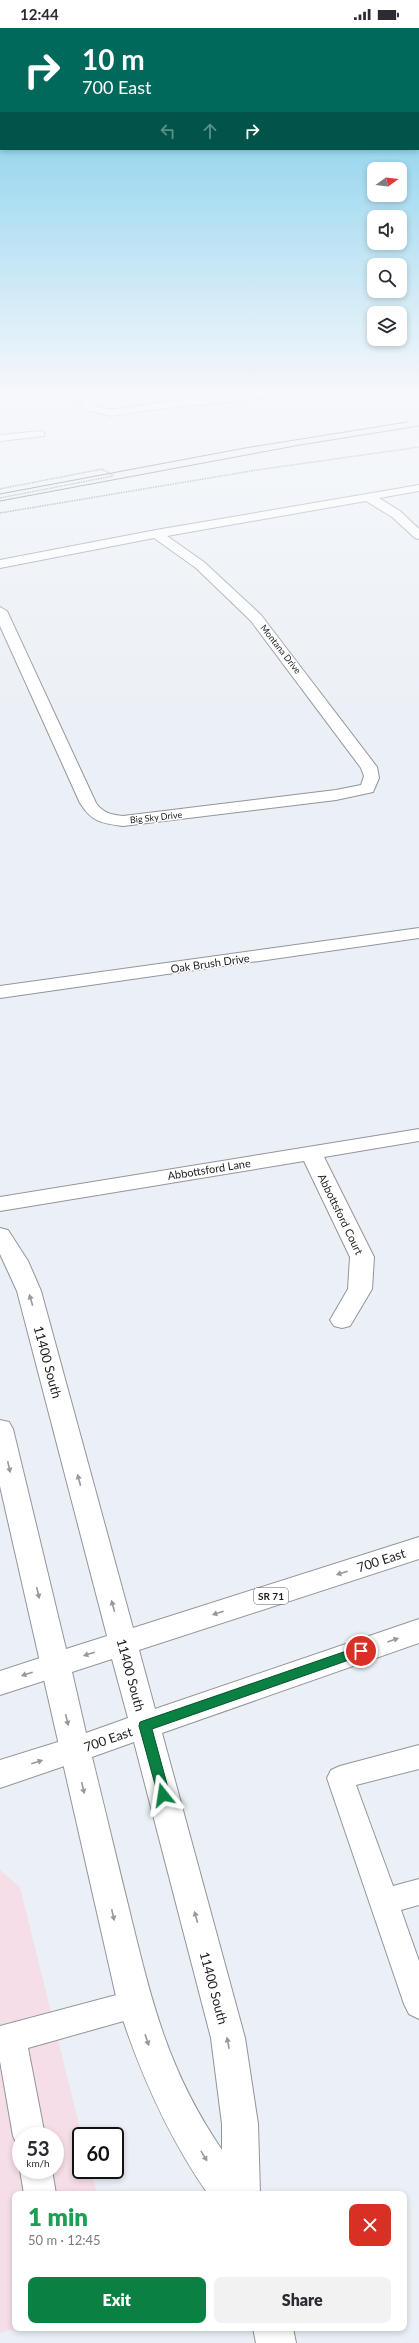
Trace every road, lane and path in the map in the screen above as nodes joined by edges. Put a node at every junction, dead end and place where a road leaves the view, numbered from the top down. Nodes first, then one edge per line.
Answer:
1 (83, 499) edge
2 (350, 499) edge
3 (372, 499) edge
4 (0, 513) edge
5 (156, 534) junction
6 (419, 535) edge
7 (0, 564) edge
8 (0, 611) edge
9 (367, 789) joint
10 (419, 933) edge
11 (0, 992) edge
12 (419, 1135) edge
13 (311, 1152) junction
14 (0, 1204) edge
15 (0, 1234) edge
16 (342, 1320) dead end
17 (0, 1429) edge
18 (419, 1548) edge
19 (419, 1631) edge
20 (123, 1643) junction
21 (55, 1665) junction
22 (0, 1684) edge
23 (145, 1726) junction
24 (74, 1750) junction
25 (419, 1757) edge
26 (0, 1774) edge
27 (419, 1892) edge
28 (384, 1901) junction
29 (419, 2004) edge
30 (135, 2005) junction
31 (5, 2039) edge
32 (27, 2127) edge
33 (38, 2179) edge
34 (40, 2191) edge
35 (229, 2191) edge
36 (241, 2191) edge
37 (273, 2331) edge
38 (276, 2343) edge

1 - 4 path
2 - 5 street
3 - 6 street
5 - 7 street
5 - 9 street, Montana Drive
8 - 9 street, Big Sky Drive
10 - 11 street, Oak Brush Drive
12 - 13 street, Abbottsford Lane
13 - 14 street, Abbottsford Lane
13 - 16 street, Abbottsford Court
20 -> 15 street, 11400 South
17 -> 21 street
18 -> 20 street, 700 East / SR 71
23 -> 19 street, 700 East
20 -> 21 street, 700 East / SR 71
20 - 23 street, 11400 South
21 -> 22 street, 700 East / SR 71
21 -> 24 street
23 - 24 street, 700 East
36 -> 23 street, 11400 South
26 -> 24 street, 700 East
24 -> 30 street
25 - 28 lane
27 - 28 lane
28 - 29 lane
30 - 31 lane
30 -> 35 street
31 - 32 lane
33 - 34 lane
37 - 38 street

